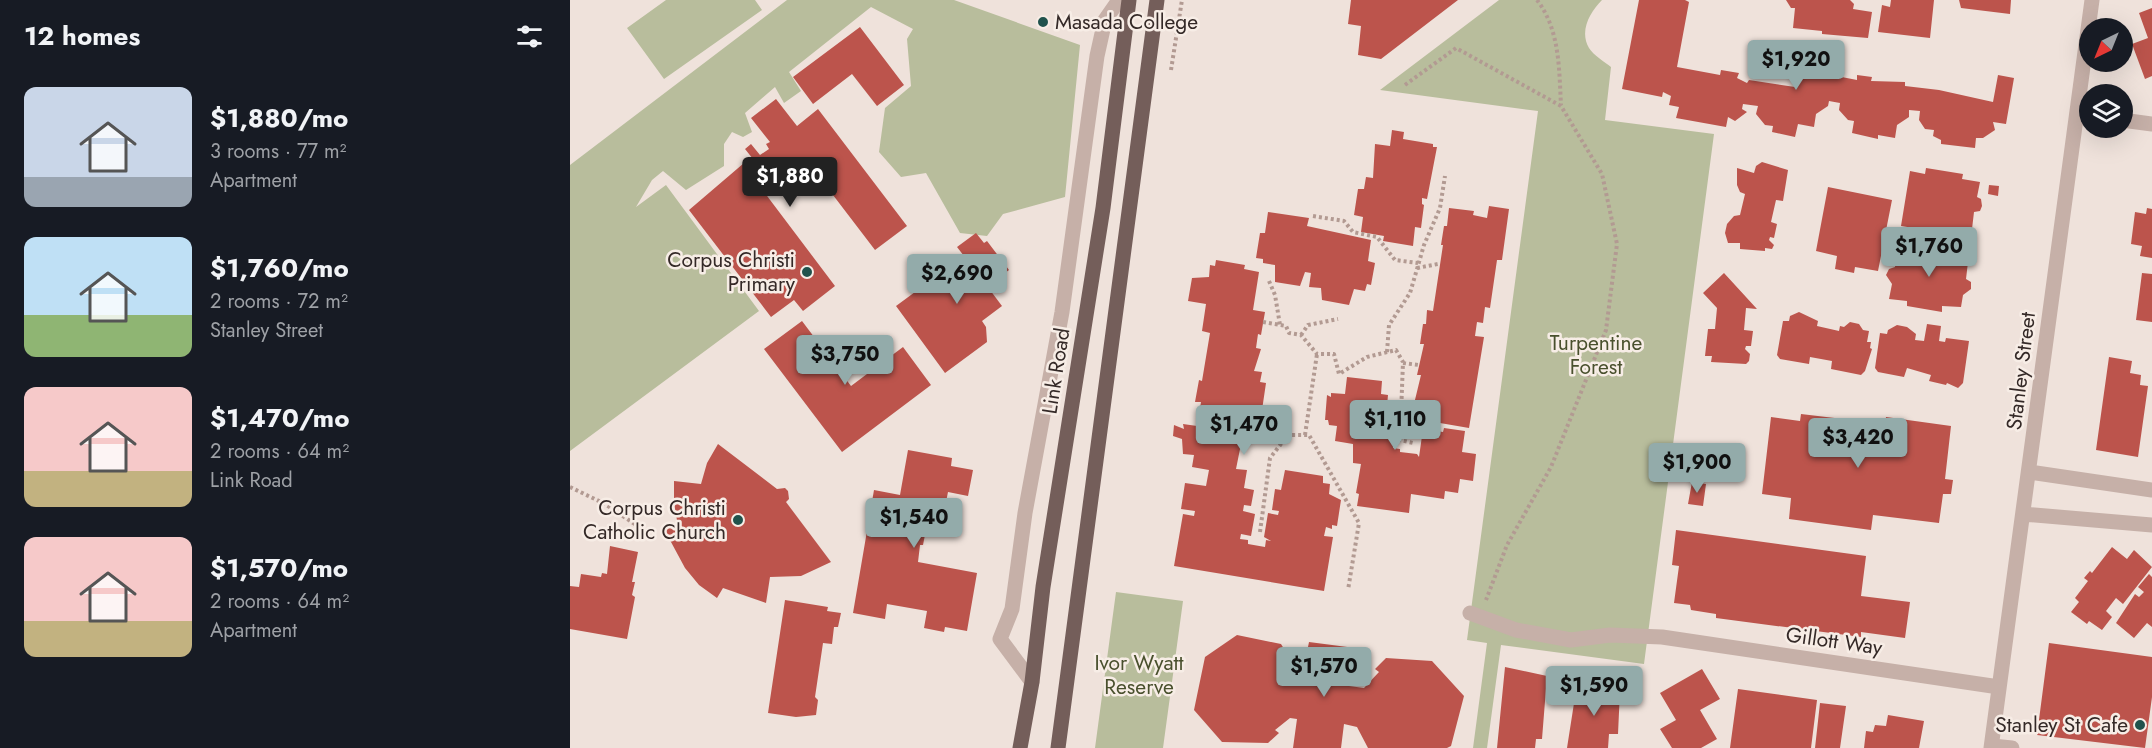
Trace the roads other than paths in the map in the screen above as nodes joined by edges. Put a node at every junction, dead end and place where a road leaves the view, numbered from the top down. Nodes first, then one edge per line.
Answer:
1 (1119, 0) edge
2 (1129, 0) edge
3 (1157, 0) edge
4 (2092, 0) edge
5 (2085, 84) edge
6 (2133, 121) edge
7 (2152, 124) edge
8 (2079, 138) edge
9 (2029, 472) junction
10 (2152, 490) edge
11 (2023, 514) junction
12 (2152, 525) edge
13 (1475, 615) road end
14 (1032, 682) junction
15 (1999, 687) junction
16 (1991, 747) edge
17 (1020, 748) edge
18 (1058, 748) edge
19 (2012, 748) edge

1 - 14 street
2 - 14 main road, Link Road
3 - 18 main road
4 - 5 street, Stanley Street
6 - 7 street
8 - 9 street, Stanley Street
9 - 10 street
9 - 11 street, Stanley Street
11 - 12 street
11 - 15 street, Stanley Street
13 - 15 street, Gillott Way
14 - 17 main road, Link Road
15 - 16 street, Stanley Street
16 - 19 street

